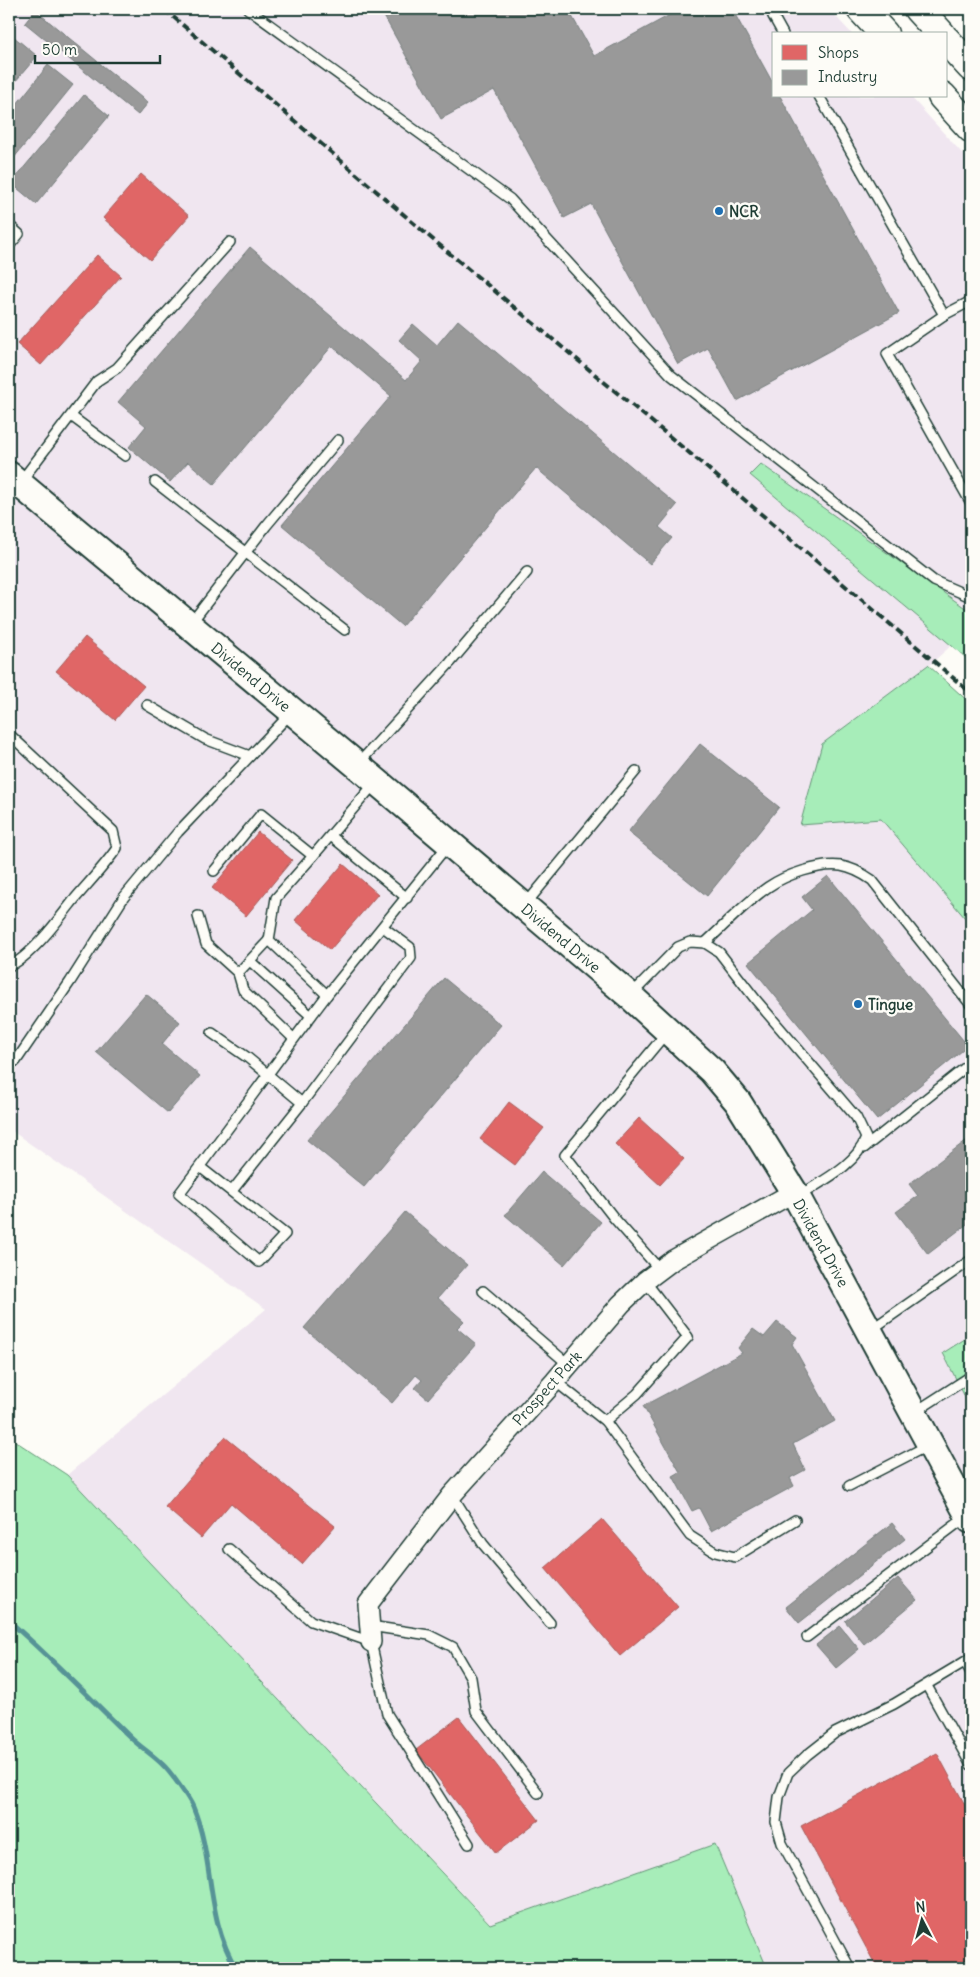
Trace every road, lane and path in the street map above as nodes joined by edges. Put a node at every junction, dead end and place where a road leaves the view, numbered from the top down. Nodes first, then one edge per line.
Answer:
1 (248, 9) edge
2 (772, 9) edge
3 (861, 9) edge
4 (918, 9) edge
5 (783, 32) edge
6 (882, 32) edge
7 (939, 32) edge
8 (948, 42) edge
9 (971, 67) edge
10 (820, 98) edge
11 (944, 98) edge
12 (971, 128) edge
13 (9, 225) edge
14 (230, 242) dead end
15 (9, 246) edge
16 (971, 300) edge
17 (944, 315) junction
18 (70, 416) junction
19 (338, 440) dead end
20 (126, 456) dead end
21 (155, 482) dead end
22 (12, 485) edge
23 (971, 504) edge
24 (245, 552) junction
25 (527, 572) dead end
26 (971, 597) edge
27 (189, 625) junction
28 (345, 630) dead end
29 (147, 706) dead end
30 (292, 712) junction
31 (9, 734) edge
32 (250, 756) junction
33 (636, 771) dead end
34 (366, 774) junction
35 (331, 836) junction
36 (449, 844) junction
37 (313, 856) junction
38 (214, 871) dead end
39 (407, 898) junction
40 (524, 907) junction
41 (198, 916) dead end
42 (383, 927) junction
43 (269, 940) junction
44 (705, 943) junction
45 (250, 960) junction
46 (9, 966) edge
47 (238, 973) junction
48 (327, 995) junction
49 (630, 996) junction
50 (971, 1005) edge
51 (311, 1016) junction
52 (668, 1031) junction
53 (212, 1033) dead end
54 (293, 1038) junction
55 (16, 1061) dead end
56 (971, 1063) edge
57 (267, 1074) junction
58 (302, 1103) junction
59 (862, 1149) junction
60 (200, 1167) junction
61 (232, 1191) junction
62 (795, 1195) junction
63 (971, 1260) edge
64 (660, 1270) junction
65 (645, 1281) junction
66 (483, 1291) dead end
67 (869, 1331) junction
68 (569, 1365) junction
69 (971, 1376) edge
70 (555, 1381) junction
71 (913, 1413) junction
72 (605, 1421) junction
73 (930, 1444) junction
74 (848, 1486) dead end
75 (452, 1494) junction
76 (970, 1518) edge
77 (795, 1520) dead end
78 (229, 1549) dead end
79 (550, 1623) dead end
80 (370, 1634) junction
81 (807, 1637) dead end
82 (968, 1660) edge
83 (971, 1673) edge
84 (927, 1686) junction
85 (971, 1765) edge
86 (538, 1792) dead end
87 (469, 1844) dead end
88 (850, 1968) edge

1 - 26 lane
2 - 5 lane
3 - 6 main road
4 - 7 main road
8 - 9 main road
10 - 17 lane
11 - 12 main road
13 - 15 lane
14 - 18 lane
16 - 17 lane
17 - 23 lane
18 - 20 lane
18 - 22 lane
19 - 24 lane
21 - 24 lane
22 - 27 street, Dividend Drive
24 - 27 lane
24 - 28 lane
25 - 34 lane
27 - 30 street, Dividend Drive
29 - 32 lane
30 - 32 lane
30 - 34 street, Dividend Drive
31 - 46 lane
32 - 55 lane
33 - 40 lane
34 - 35 lane
34 - 36 street, Dividend Drive
35 - 37 lane
35 - 39 lane
36 - 39 lane
36 - 40 street, Dividend Drive
37 - 38 lane
37 - 43 lane
39 - 42 lane
40 - 49 street, Dividend Drive
41 - 47 lane
42 - 48 lane
42 - 58 lane
43 - 45 lane
43 - 48 lane
44 - 49 lane
44 - 50 lane
44 - 59 lane
45 - 47 lane
45 - 51 lane
47 - 54 lane
48 - 51 lane
49 - 52 street, Dividend Drive
51 - 54 lane
52 - 62 street, Dividend Drive
52 - 64 lane
53 - 57 lane
54 - 57 lane
56 - 59 lane
57 - 58 lane
57 - 60 lane
58 - 61 lane
59 - 62 lane
60 - 61 lane
60 - 61 lane
62 - 64 street, Prospect Park
62 - 67 street, Dividend Drive
63 - 67 lane
64 - 65 street, Prospect Park
65 - 68 street, Prospect Park
65 - 72 lane
66 - 68 lane
67 - 71 street, Dividend Drive
68 - 70 street, Prospect Park
69 - 71 lane
70 - 72 lane
70 - 75 street, Prospect Park
71 - 73 street, Dividend Drive
72 - 77 lane
73 - 74 lane
73 - 76 street, Dividend Drive
75 - 79 lane
75 - 80 street, Prospect Park
76 - 81 lane
78 - 80 lane
80 - 86 lane
80 - 87 lane
82 - 83 lane
82 - 84 lane
84 - 85 lane
84 - 88 lane

